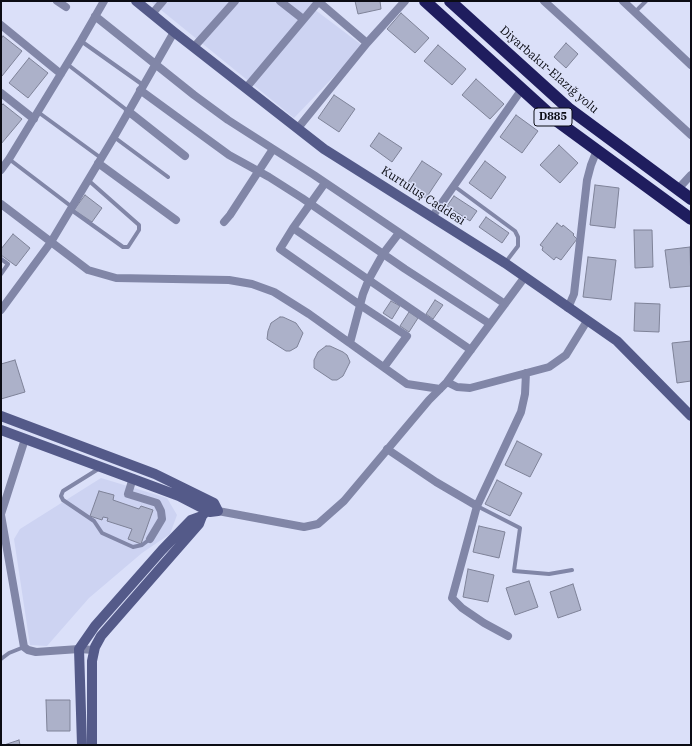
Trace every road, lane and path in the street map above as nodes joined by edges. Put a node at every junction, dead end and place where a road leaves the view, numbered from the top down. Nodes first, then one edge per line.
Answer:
1 (57, 1) edge
2 (104, 1) edge
3 (136, 1) edge
4 (163, 1) edge
5 (235, 1) edge
6 (280, 1) edge
7 (319, 1) edge
8 (405, 1) edge
9 (425, 1) edge
10 (450, 1) edge
11 (544, 1) edge
12 (623, 1) edge
13 (646, 1) edge
14 (66, 8) dead end
15 (635, 12) junction
16 (152, 14) junction
17 (95, 16) junction
18 (303, 19) junction
19 (1, 25) edge
20 (174, 32) junction
21 (81, 41) junction
22 (367, 43) junction
23 (194, 47) junction
24 (67, 64) junction
25 (155, 64) junction
26 (691, 65) edge
27 (61, 74) junction
28 (142, 88) junction
29 (246, 88) junction
30 (522, 89) junction
31 (1, 93) edge
32 (128, 111) junction
33 (38, 112) junction
34 (34, 119) junction
35 (298, 128) junction
36 (691, 135) edge
37 (114, 137) junction
38 (273, 149) junction
39 (597, 150) junction
40 (185, 156) dead end
41 (9, 159) junction
42 (100, 160) junction
43 (1, 170) edge
44 (259, 172) junction
45 (691, 175) edge
46 (168, 177) dead end
47 (88, 180) junction
48 (326, 183) junction
49 (453, 186) junction
50 (678, 189) junction
51 (691, 199) edge
52 (1, 204) edge
53 (310, 204) junction
54 (71, 208) junction
55 (432, 217) junction
56 (691, 219) edge
57 (176, 220) dead end
58 (224, 222) dead end
59 (293, 228) junction
60 (399, 233) junction
61 (51, 242) junction
62 (383, 254) junction
63 (1, 259) edge
64 (505, 264) junction
65 (1, 274) edge
66 (524, 278) junction
67 (369, 279) junction
68 (505, 304) junction
69 (360, 305) junction
70 (568, 308) junction
71 (1, 310) edge
72 (587, 321) junction
73 (490, 324) junction
74 (350, 343) junction
75 (471, 350) junction
76 (384, 367) junction
77 (526, 373) junction
78 (447, 382) junction
79 (440, 389) junction
80 (1, 416) edge
81 (691, 416) edge
82 (1, 430) edge
83 (25, 439) junction
84 (388, 449) junction
85 (102, 466) junction
86 (133, 478) junction
87 (477, 506) junction
88 (216, 507) junction
89 (1, 514) edge
90 (204, 514) junction
91 (3, 535) edge
92 (150, 539) joint
93 (572, 570) dead end
94 (508, 636) dead end
95 (24, 647) junction
96 (79, 650) junction
97 (94, 650) junction
98 (1, 659) edge
99 (82, 745) edge
100 (92, 745) edge

1 - 14 street
2 - 17 street
3 - 16 street, Kurtuluş Caddesi
4 - 16 street
5 - 23 street
6 - 18 street
7 - 18 street
7 - 22 street
8 - 22 street
9 - 30 highway, D885
10 - 50 highway, Diyarbakır-Elazığ yolu / D885
11 - 36 street
12 - 15 street
13 - 15 lane
15 - 26 street
16 - 20 street, Kurtuluş Caddesi
17 - 21 street
17 - 25 street
18 - 29 street
19 - 27 street
20 - 23 street, Kurtuluş Caddesi
20 - 25 street
21 - 24 street
21 - 28 lane
22 - 35 street
23 - 29 street, Kurtuluş Caddesi
24 - 27 street
24 - 32 lane
25 - 28 street
25 - 38 street
27 - 33 street
28 - 32 street
28 - 44 street
29 - 35 street, Kurtuluş Caddesi
30 - 39 highway, D885
30 - 49 street
31 - 34 street
32 - 37 street
32 - 40 street
33 - 34 street
33 - 42 lane
34 - 41 street
35 - 55 street, Kurtuluş Caddesi
37 - 42 street
37 - 46 lane
38 - 44 street
38 - 48 street
39 - 56 highway, D885
39 - 70 street
41 - 43 street
41 - 54 lane
42 - 47 street
42 - 57 street
44 - 53 street
44 - 58 street
45 - 50 street
47 - 54 street
47 - 54 lane
48 - 53 street
48 - 60 street
49 - 55 street
49 - 64 lane
50 - 51 highway, Diyarbakır-Elazığ yolu / D885
52 - 61 street
53 - 59 street
53 - 62 street
54 - 61 street
55 - 64 street, Kurtuluş Caddesi
59 - 67 street
59 - 69 street
60 - 62 street
60 - 68 street
61 - 71 street
61 - 74 street
62 - 67 street
62 - 73 street
63 - 65 lane
64 - 66 street, Kurtuluş Caddesi
66 - 68 street
66 - 70 street, Kurtuluş Caddesi
67 - 69 street
67 - 75 street
68 - 73 street
69 - 74 street
69 - 76 street
70 - 72 street, Kurtuluş Caddesi
72 - 77 street
72 - 81 street, Kurtuluş Caddesi
73 - 75 street
74 - 76 street
75 - 78 street
76 - 79 street
77 - 78 street
77 - 87 street
78 - 79 street
79 - 84 street
80 - 88 street
82 - 83 street
83 - 85 street
83 - 89 street
84 - 87 street
84 - 88 street
85 - 86 street
85 - 92 lane
86 - 90 street
86 - 92 street
87 - 93 lane
87 - 94 street
88 - 90 street
89 - 91 street
90 - 96 street
90 - 97 street
91 - 95 street
95 - 96 street
95 - 98 lane
96 - 97 street
96 - 99 street
97 - 100 street

